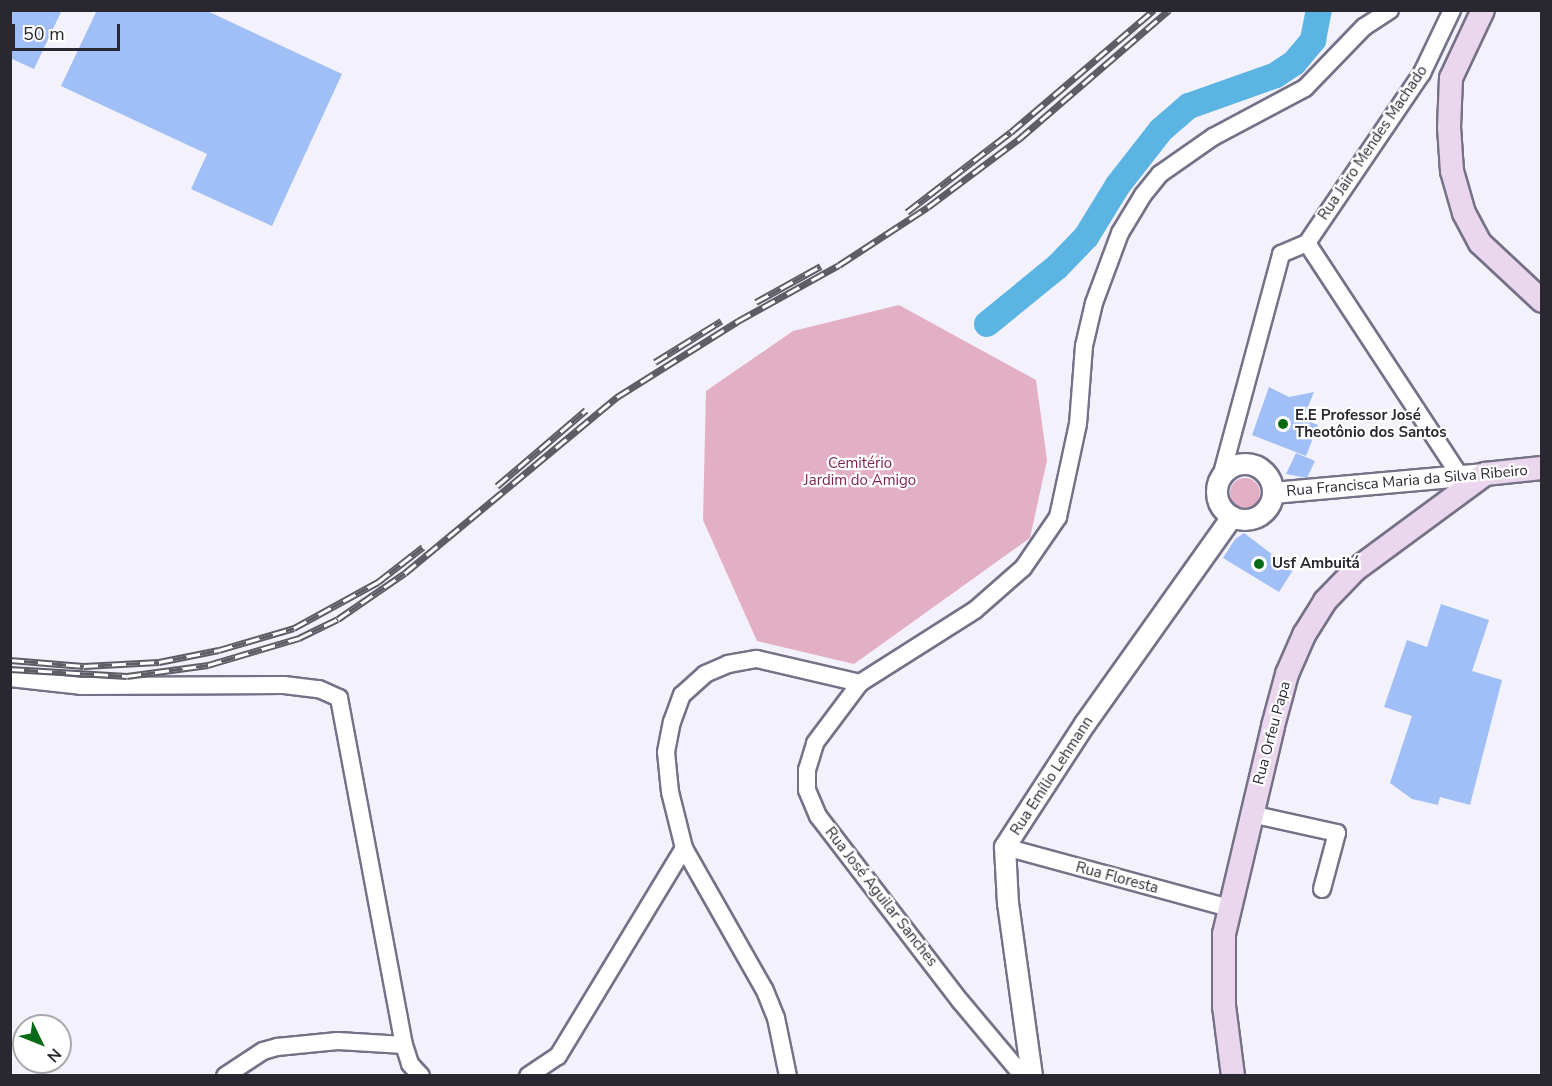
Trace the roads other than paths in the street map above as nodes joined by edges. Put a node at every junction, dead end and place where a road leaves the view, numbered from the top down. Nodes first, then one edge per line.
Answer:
1 (1390, 10) edge
2 (1452, 10) edge
3 (1483, 10) edge
4 (1307, 243) junction
5 (1542, 301) edge
6 (1233, 457) junction
7 (1542, 468) edge
8 (1459, 474) junction
9 (1485, 474) junction
10 (1273, 494) junction
11 (1232, 517) junction
12 (10, 678) edge
13 (860, 683) junction
14 (1251, 814) junction
15 (1005, 847) junction
16 (684, 848) junction
17 (1322, 889) dead end
18 (1230, 908) junction
19 (404, 1045) junction
20 (225, 1076) edge
21 (421, 1076) edge
22 (528, 1076) edge
23 (788, 1076) edge
24 (1023, 1076) edge
25 (1032, 1076) edge
26 (1233, 1076) edge

1 - 13 street, Rua José Aguilar Sanches
2 - 4 street, Rua Jairo Mendes Machado
3 - 5 main road
4 - 6 street
4 - 8 street
6 - 10 street
6 - 11 street
7 - 9 main road, Rua Francisca Maria da Silva Ribeiro
8 - 9 street, Rua Francisca Maria da Silva Ribeiro
8 - 10 street, Rua Francisca Maria da Silva Ribeiro
9 - 14 main road, Rua Orfeu Papa
10 - 11 street
11 - 15 street, Rua Emílio Lehmann
12 - 19 street
13 - 16 street
13 - 24 street, Rua José Aguilar Sanches
14 - 17 street
14 - 18 main road, Rua Orfeu Papa
15 - 18 street, Rua Floresta
15 - 25 street, Rua Emílio Lehmann
16 - 22 street
16 - 23 street
18 - 26 main road, Rua Orfeu Papa
19 - 20 street
19 - 21 street

